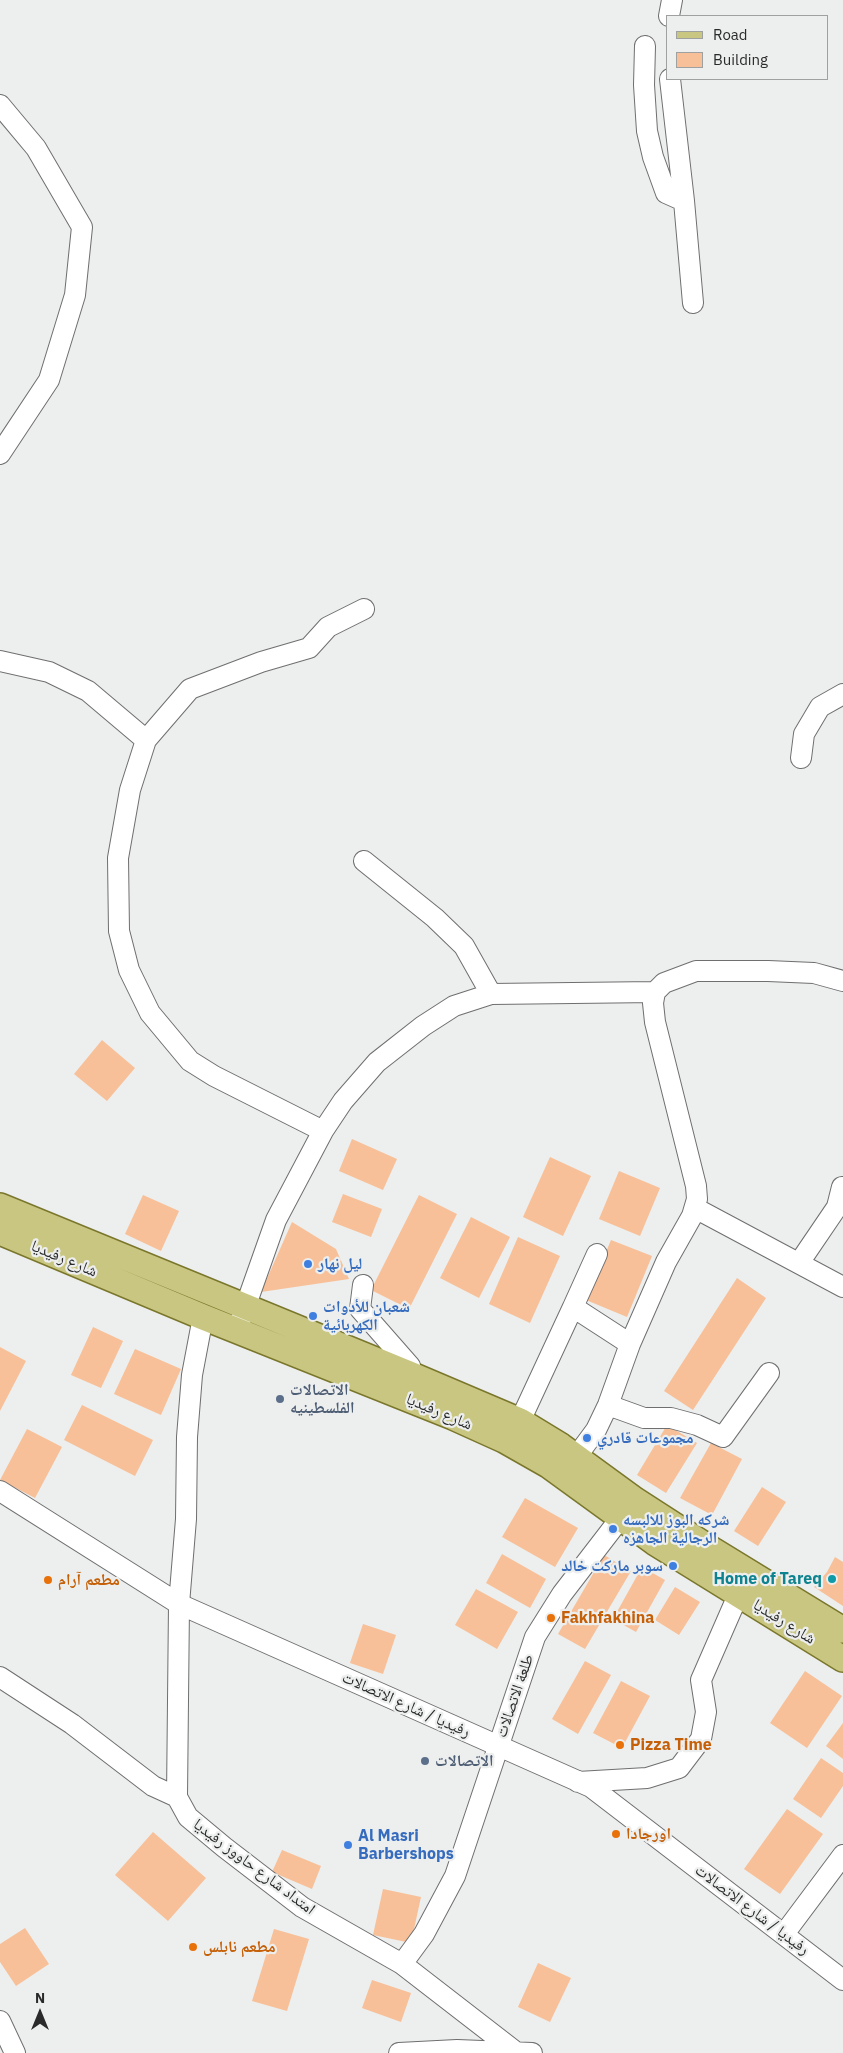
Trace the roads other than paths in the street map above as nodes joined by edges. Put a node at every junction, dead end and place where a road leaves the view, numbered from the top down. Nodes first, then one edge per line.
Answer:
1 (672, 0) edge
2 (669, 15) edge
3 (645, 46) dead end
4 (670, 80) edge
5 (0, 104) edge
6 (684, 201) junction
7 (693, 303) dead end
8 (0, 454) edge
9 (364, 609) dead end
10 (0, 661) edge
11 (843, 694) edge
12 (146, 740) junction
13 (801, 758) dead end
14 (364, 861) dead end
15 (843, 982) edge
16 (655, 992) junction
17 (491, 994) junction
18 (323, 1131) junction
19 (842, 1187) edge
20 (0, 1206) edge
21 (695, 1208) junction
22 (0, 1232) edge
23 (597, 1254) dead end
24 (799, 1263) junction
25 (363, 1285) dead end
26 (843, 1287) edge
27 (573, 1307) junction
28 (203, 1317) junction
29 (241, 1319) junction
30 (630, 1344) junction
31 (769, 1372) dead end
32 (412, 1375) junction
33 (608, 1405) junction
34 (520, 1421) junction
35 (569, 1466) junction
36 (0, 1491) edge
37 (628, 1509) junction
38 (739, 1593) junction
39 (179, 1604) junction
40 (843, 1630) edge
41 (843, 1659) edge
42 (0, 1677) edge
43 (498, 1746) junction
44 (578, 1782) junction
45 (177, 1797) junction
46 (843, 1855) edge
47 (784, 1934) junction
48 (402, 1964) junction
49 (843, 1980) edge
50 (0, 2021) edge
51 (15, 2053) edge
52 (399, 2053) edge
53 (521, 2053) edge

1 - 2 street
3 - 6 street
4 - 6 street
5 - 8 street
6 - 7 street
9 - 12 street
10 - 12 street
11 - 13 street
12 - 18 street
14 - 17 street
15 - 16 street
16 - 17 street
16 - 21 street
17 - 18 street
18 - 29 street
19 - 24 street
20 - 29 main road, شارع رفيديا
21 - 24 street
21 - 30 street
22 - 28 main road, شارع رفيديا
23 - 27 street
24 - 26 street
25 - 32 street
27 - 30 street
27 - 34 street
28 - 29 main road, شارع رفيديا
28 - 39 street
29 - 32 main road, شارع رفيديا
29 - 35 main road, شارع رفيديا
30 - 33 street
31 - 33 street
32 - 34 main road, شارع رفيديا
33 - 35 street
34 - 35 main road, شارع رفيديا
35 - 37 main road, شارع رفيديا
36 - 39 street, رفيديا / شارع الاتصالات
37 - 38 main road, شارع رفيديا
37 - 40 main road, شارع رفيديا
37 - 43 street, طلعة الاتصالات
38 - 41 main road, شارع رفيديا
38 - 44 street
39 - 43 street, رفيديا / شارع الاتصالات
39 - 45 street
42 - 45 street
43 - 44 street, رفيديا / شارع الاتصالات
43 - 48 street, طلعة الاتصالات
44 - 47 street, رفيديا / شارع الاتصالات
45 - 48 street, امتداد شارع حاووز رفيديا
46 - 47 street
47 - 49 street, رفيديا / شارع الاتصالات
48 - 53 street, امتداد شارع حاووز رفيديا
50 - 51 street
52 - 53 street

